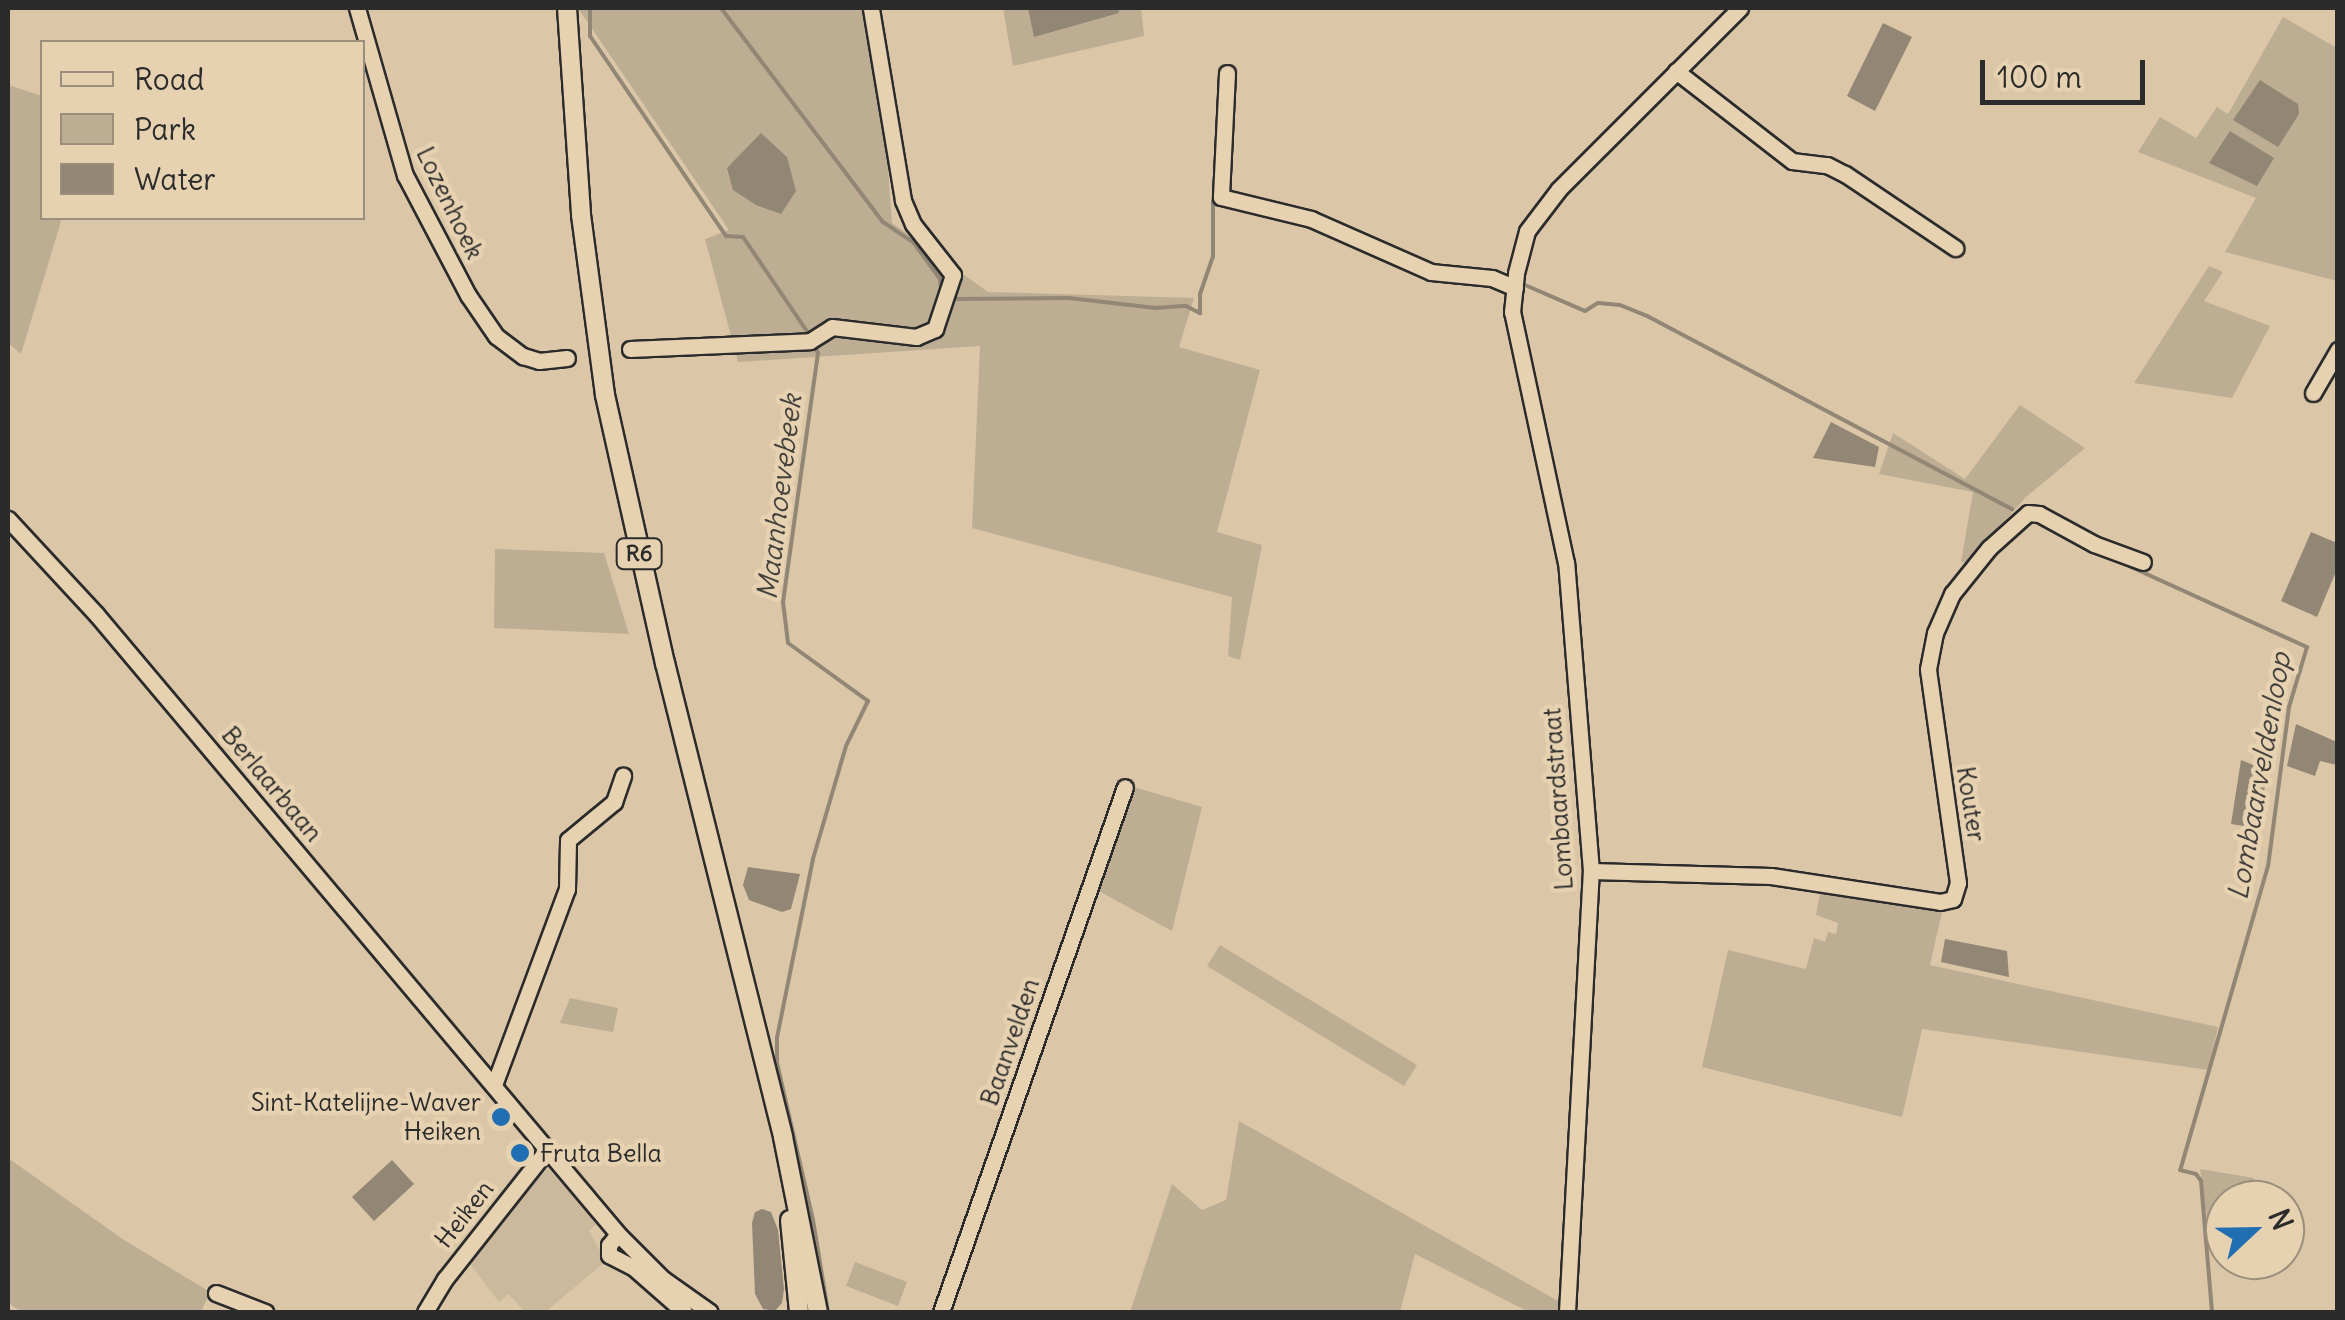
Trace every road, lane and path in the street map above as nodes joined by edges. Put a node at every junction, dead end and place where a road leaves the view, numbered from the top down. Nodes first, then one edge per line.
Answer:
1 (357, 8) edge
2 (567, 8) edge
3 (871, 8) edge
4 (1740, 8) edge
5 (1676, 71) junction
6 (1227, 73) dead end
7 (1954, 248) dead end
8 (1514, 288) junction
9 (630, 350) dead end
10 (2338, 350) edge
11 (566, 358) dead end
12 (2313, 393) dead end
13 (8, 519) edge
14 (2143, 562) dead end
15 (624, 776) dead end
16 (1125, 787) dead end
17 (1591, 871) junction
18 (494, 1085) junction
19 (769, 1091) junction
20 (548, 1150) junction
21 (618, 1234) junction
22 (216, 1293) dead end
23 (264, 1312) edge
24 (425, 1312) edge
25 (684, 1312) edge
26 (710, 1312) edge
27 (799, 1312) edge
28 (818, 1312) edge
29 (941, 1312) edge
30 (1567, 1312) edge

1 - 11 street, Lozenhoek
2 - 19 main road, R6
3 - 9 street
4 - 5 street, Lombaardstraat
5 - 7 street
5 - 8 street, Lombaardstraat
6 - 8 street
8 - 17 street, Lombaardstraat
10 - 12 street
13 - 18 street, Berlaarbaan
14 - 17 street, Kouter
15 - 18 street
16 - 29 street, Baanvelden
17 - 30 street, Lombaardstraat
18 - 20 street, Berlaarbaan
19 - 27 main road, R6
19 - 28 main road, R6
20 - 21 street, Berlaarbaan
20 - 24 street, Heiken
21 - 25 street
21 - 26 street, Berlaarbaan
22 - 23 street

